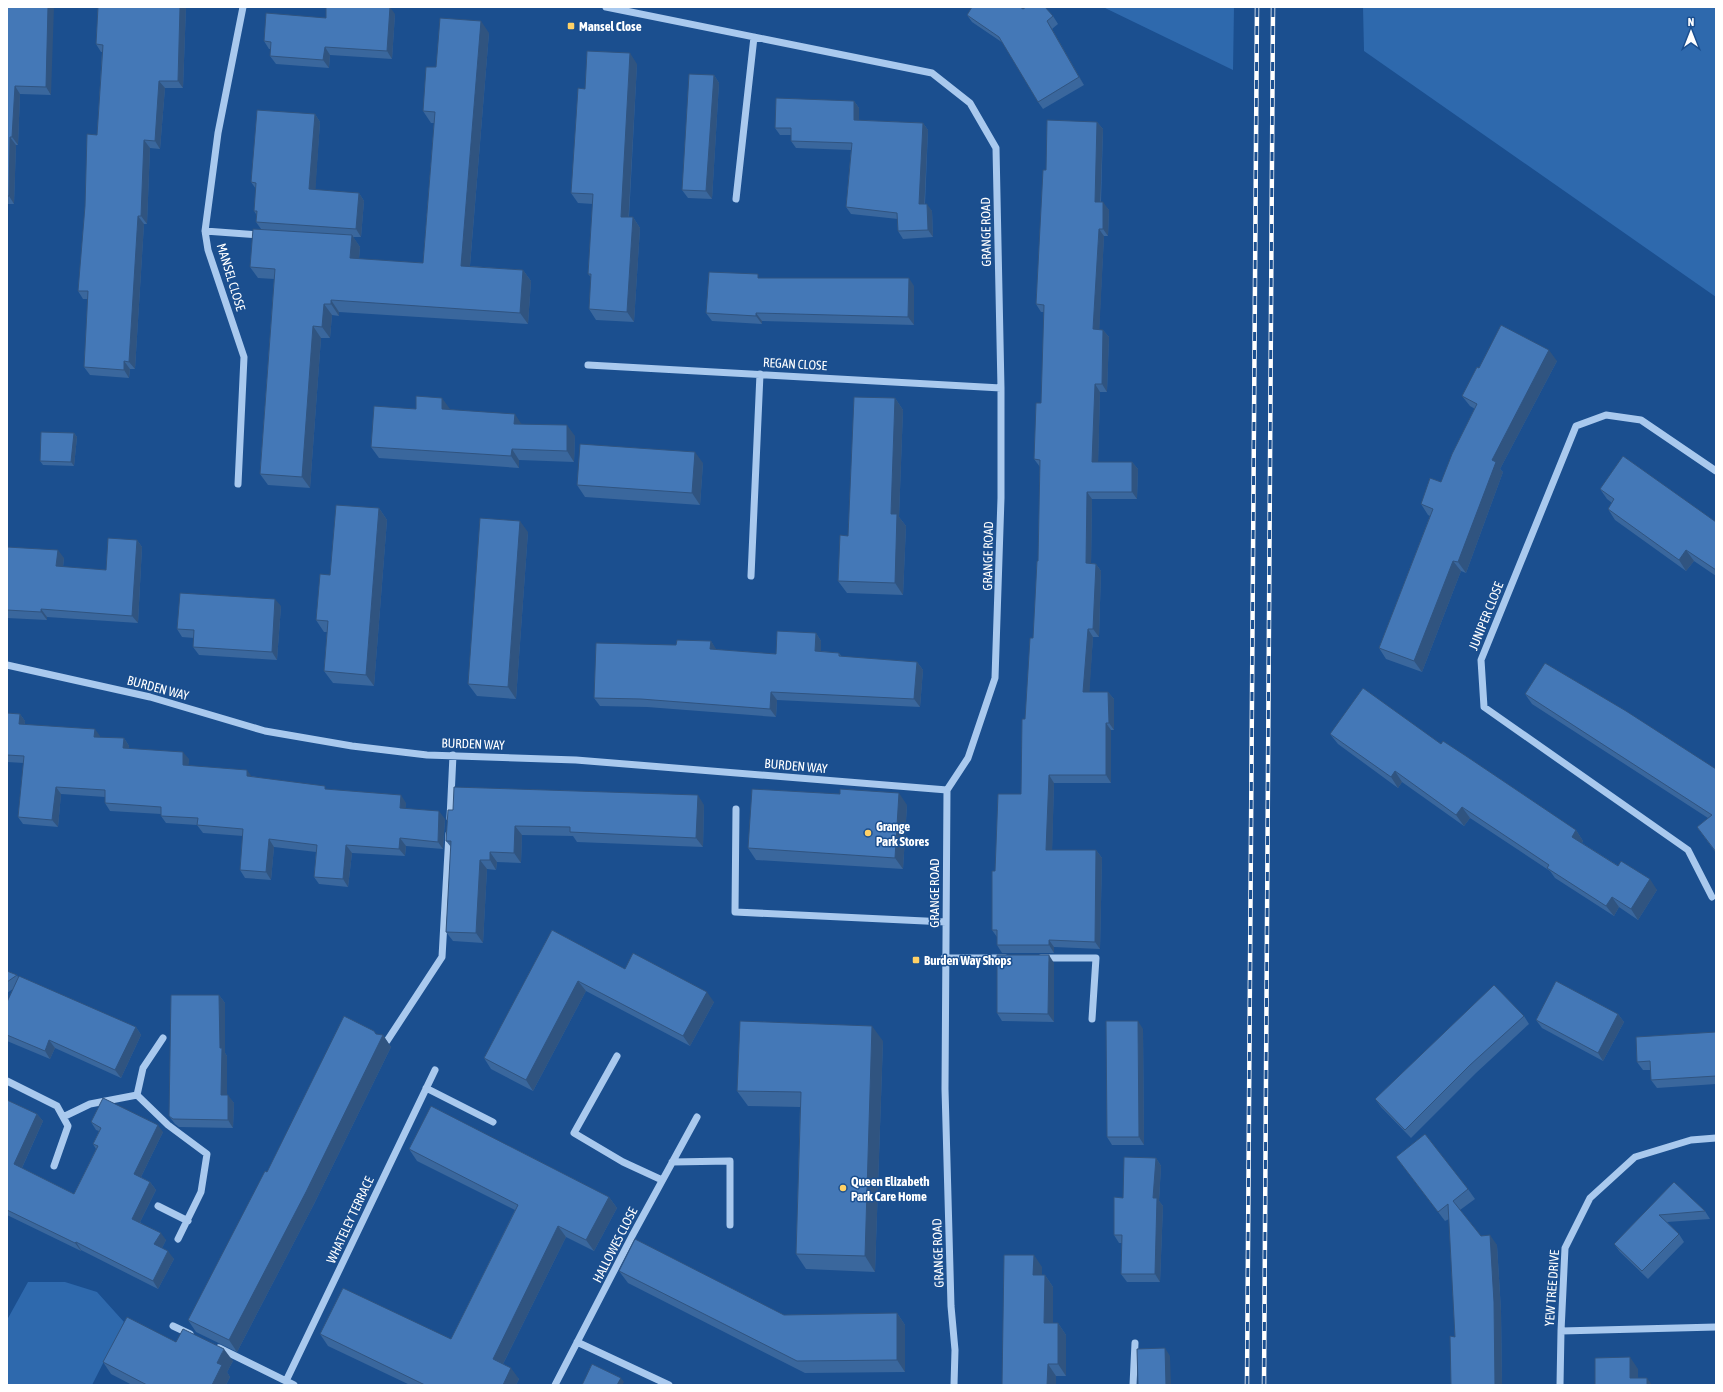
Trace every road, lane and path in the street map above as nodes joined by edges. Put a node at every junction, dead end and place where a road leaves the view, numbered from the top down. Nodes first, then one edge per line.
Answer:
1 (243, 7) edge
2 (606, 7) edge
3 (754, 37) junction
4 (736, 199) dead end
5 (205, 230) junction
6 (267, 235) edge
7 (588, 365) dead end
8 (760, 374) junction
9 (1001, 388) junction
10 (1716, 471) edge
11 (238, 484) dead end
12 (751, 576) dead end
13 (7, 665) edge
14 (453, 755) junction
15 (947, 790) junction
16 (736, 809) dead end
17 (1712, 897) dead end
18 (946, 922) junction
19 (944, 958) junction
20 (1016, 958) edge
21 (1032, 958) edge
22 (1092, 1020) dead end
23 (163, 1038) dead end
24 (387, 1041) dead end
25 (617, 1056) dead end
26 (435, 1070) dead end
27 (7, 1082) edge
28 (426, 1088) junction
29 (137, 1095) junction
30 (63, 1116) junction
31 (697, 1117) dead end
32 (493, 1122) dead end
33 (1716, 1138) edge
34 (672, 1162) junction
35 (54, 1166) dead end
36 (662, 1180) junction
37 (158, 1206) dead end
38 (188, 1221) junction
39 (730, 1225) dead end
40 (178, 1239) dead end
41 (173, 1326) dead end
42 (1716, 1327) edge
43 (1561, 1331) junction
44 (194, 1336) edge
45 (578, 1342) junction
46 (208, 1343) edge
47 (1135, 1343) dead end
48 (286, 1381) junction
49 (294, 1385) edge
50 (556, 1385) edge
51 (669, 1385) edge
52 (954, 1385) edge
53 (1133, 1385) edge
54 (1560, 1385) edge

1 - 5 street, MANSEL CLOSE
2 - 3 street, GRANGE ROAD
3 - 4 street
3 - 9 street, GRANGE ROAD
5 - 6 street
5 - 11 street, MANSEL CLOSE
7 - 8 street, REGAN CLOSE
8 - 9 street, REGAN CLOSE
8 - 12 street
9 - 15 street, GRANGE ROAD
10 - 17 street, JUNIPER CLOSE
13 - 14 street, BURDEN WAY
14 - 15 street, BURDEN WAY
14 - 24 street
15 - 18 street, GRANGE ROAD
16 - 18 street
18 - 19 street, GRANGE ROAD
19 - 20 street
19 - 52 street, GRANGE ROAD
21 - 22 street
23 - 29 street
25 - 36 street
26 - 28 street, WHATELEY TERRACE
27 - 30 street
28 - 32 street
28 - 48 street, WHATELEY TERRACE
29 - 30 street
29 - 38 street
30 - 35 street
31 - 34 street, HALLOWES CLOSE
33 - 43 street, YEW TREE DRIVE
34 - 36 street, HALLOWES CLOSE
34 - 39 street
36 - 45 street, HALLOWES CLOSE
37 - 38 street
38 - 40 street
41 - 44 street
42 - 43 street
43 - 54 street, YEW TREE DRIVE
45 - 50 street, HALLOWES CLOSE
45 - 51 street
46 - 48 street
47 - 53 street
48 - 49 street

